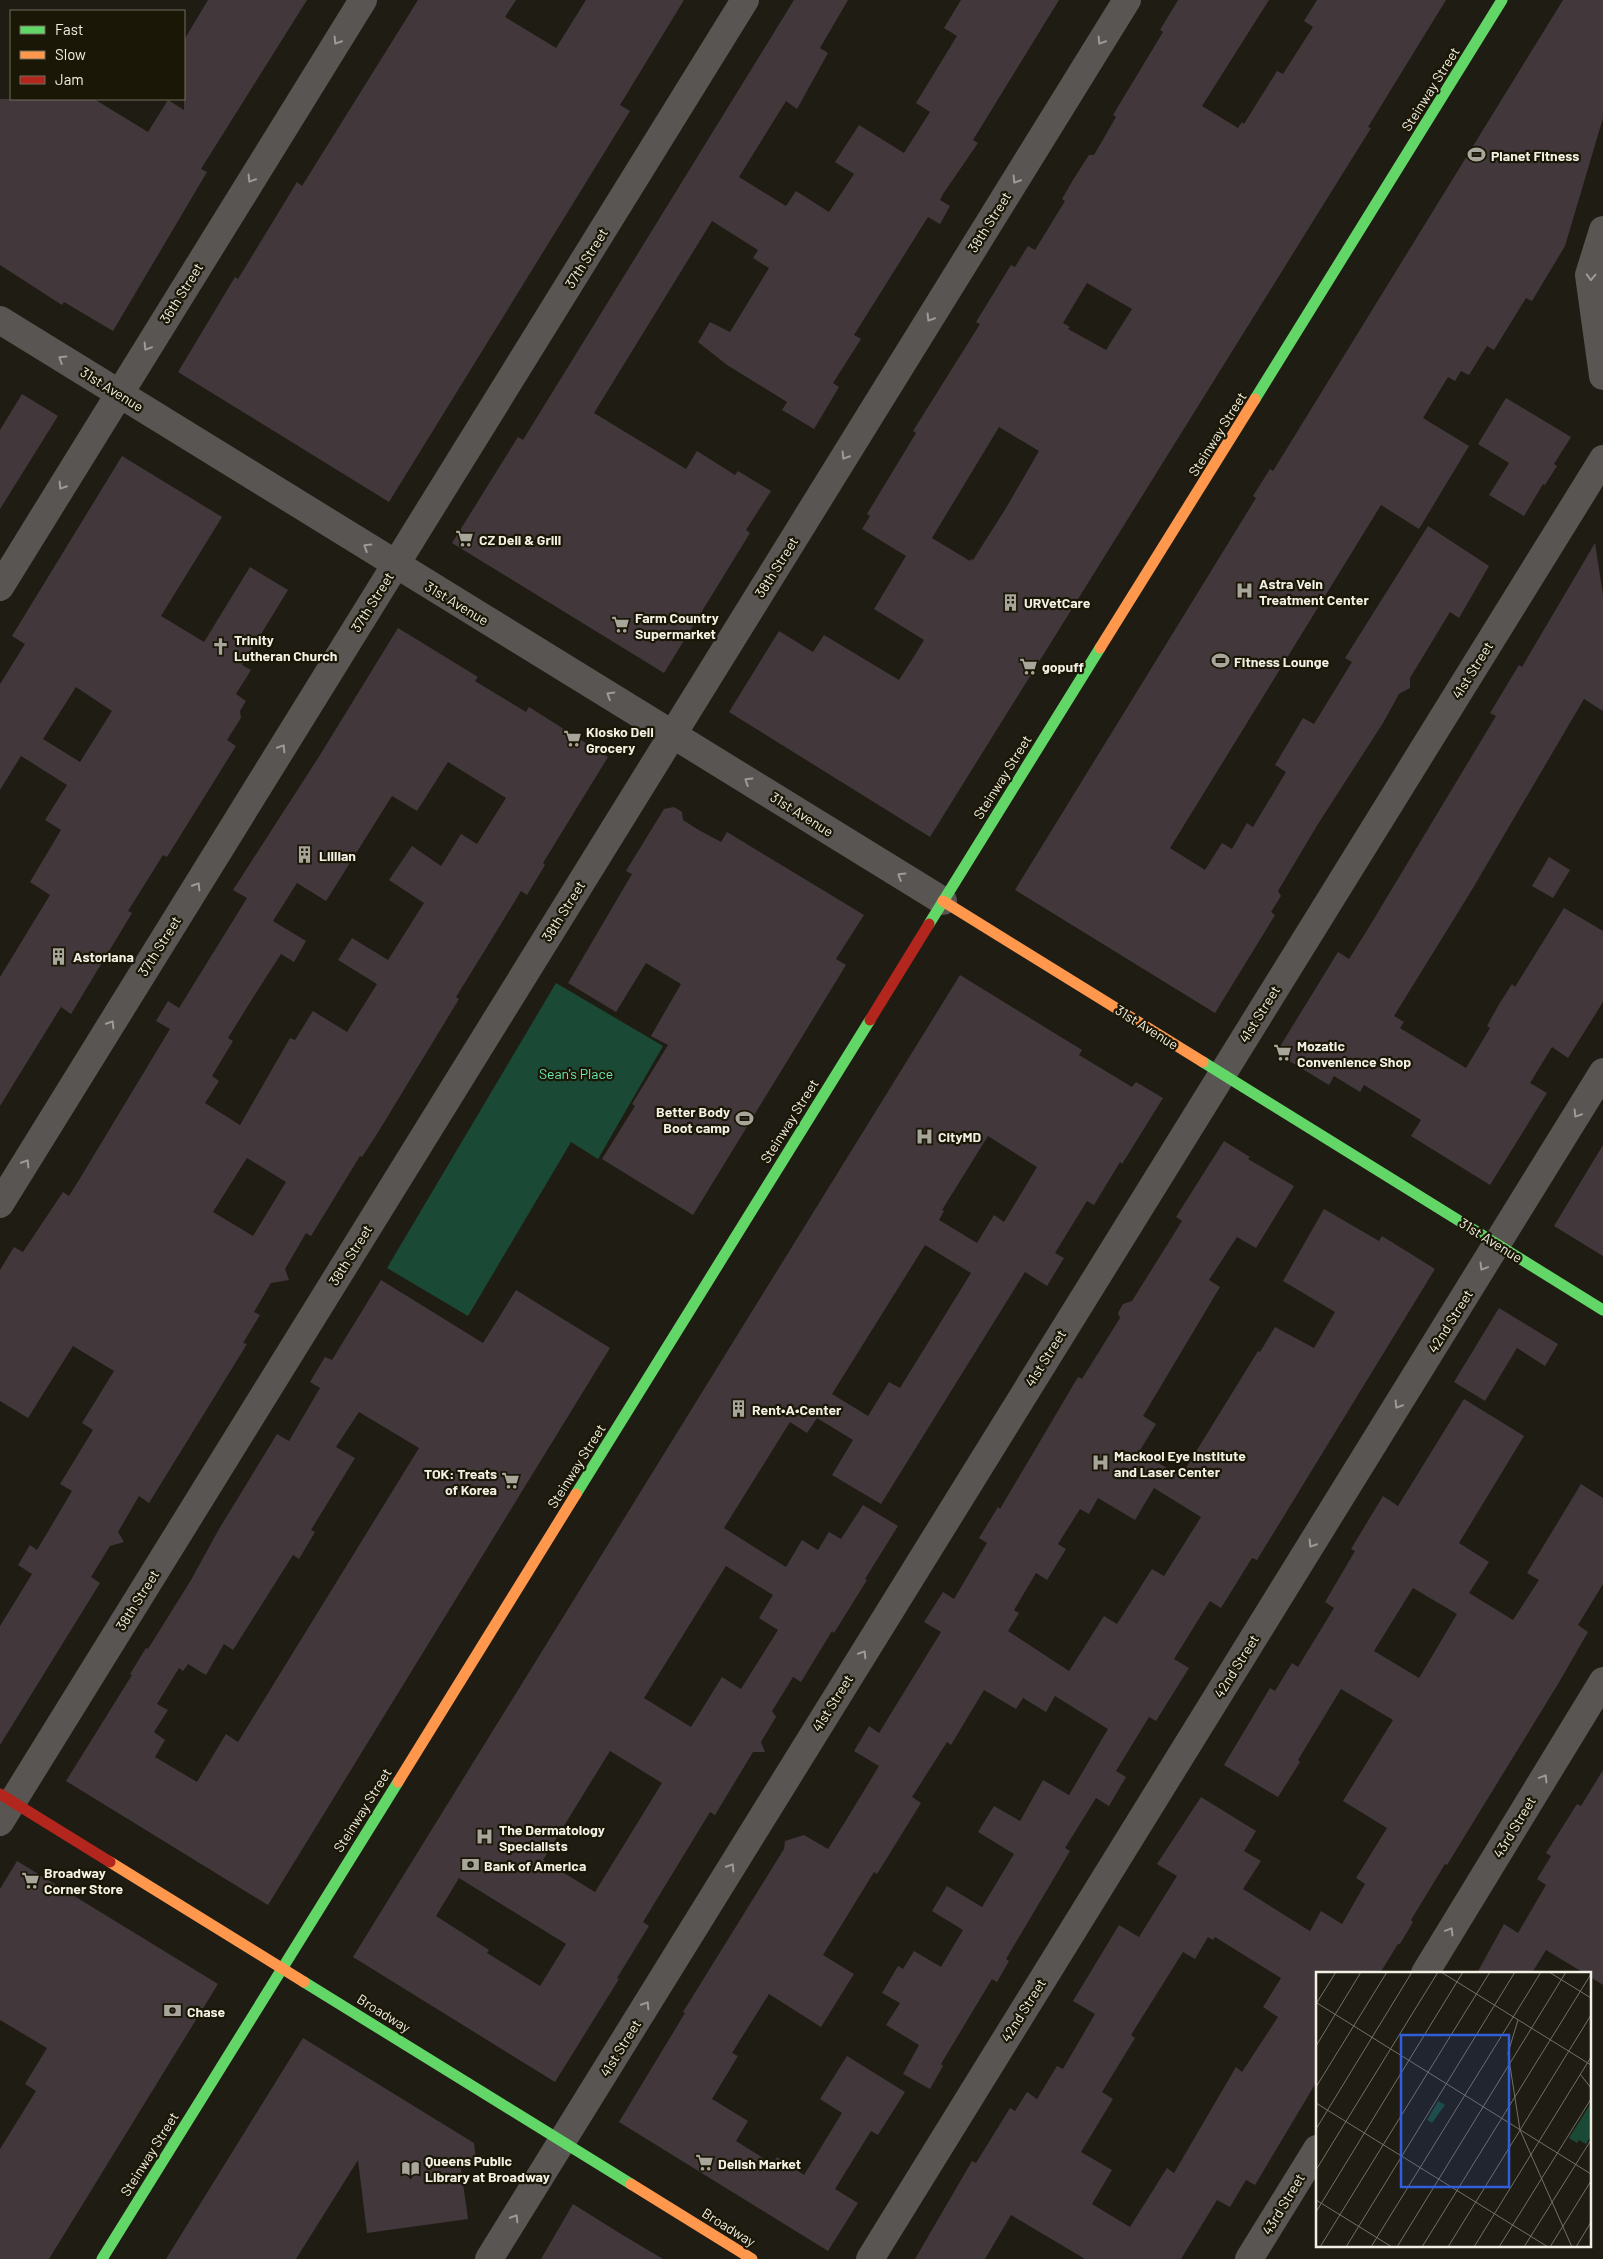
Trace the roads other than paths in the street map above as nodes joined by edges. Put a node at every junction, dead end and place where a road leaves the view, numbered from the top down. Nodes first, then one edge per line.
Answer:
1 (363, 0) edge
2 (745, 0) edge
3 (1127, 0) edge
4 (1502, 0) edge
5 (1603, 230) edge
6 (0, 320) edge
7 (1603, 376) edge
8 (119, 393) junction
9 (1603, 459) edge
10 (395, 565) junction
11 (0, 587) edge
12 (672, 734) junction
13 (943, 901) junction
14 (1603, 1072) edge
15 (1222, 1074) junction
16 (0, 1204) edge
17 (1497, 1244) junction
18 (1603, 1310) edge
19 (1603, 1681) edge
20 (4, 1806) edge
21 (282, 1968) junction
22 (1425, 1972) edge
23 (562, 2141) junction
24 (1316, 2151) edge
25 (102, 2259) edge
26 (489, 2259) edge
27 (752, 2259) edge
28 (870, 2259) edge
29 (1249, 2259) edge

1 -> 8 street, 36th Street
2 - 10 street, 37th Street
3 -> 12 street, 38th Street
4 - 13 street, Steinway Street
5 -> 7 street
8 -> 6 street, 31st Avenue
10 -> 8 street, 31st Avenue
8 -> 11 street, 36th Street
9 - 15 street, 41st Street
12 -> 10 street, 31st Avenue
16 -> 10 street, 37th Street
13 -> 12 street, 31st Avenue
12 - 20 street, 38th Street
13 - 15 street, 31st Avenue
13 - 21 street, Steinway Street
14 -> 17 street, 42nd Street
15 - 17 street, 31st Avenue
23 -> 15 street, 41st Street
17 - 18 street, 31st Avenue
17 -> 28 street, 42nd Street
22 -> 19 street, 43rd Street
20 - 21 street, Broadway
21 - 23 street, Broadway
21 - 25 street, Steinway Street
26 -> 23 street, 41st Street
23 - 27 street, Broadway
24 - 29 street, 43rd Street

